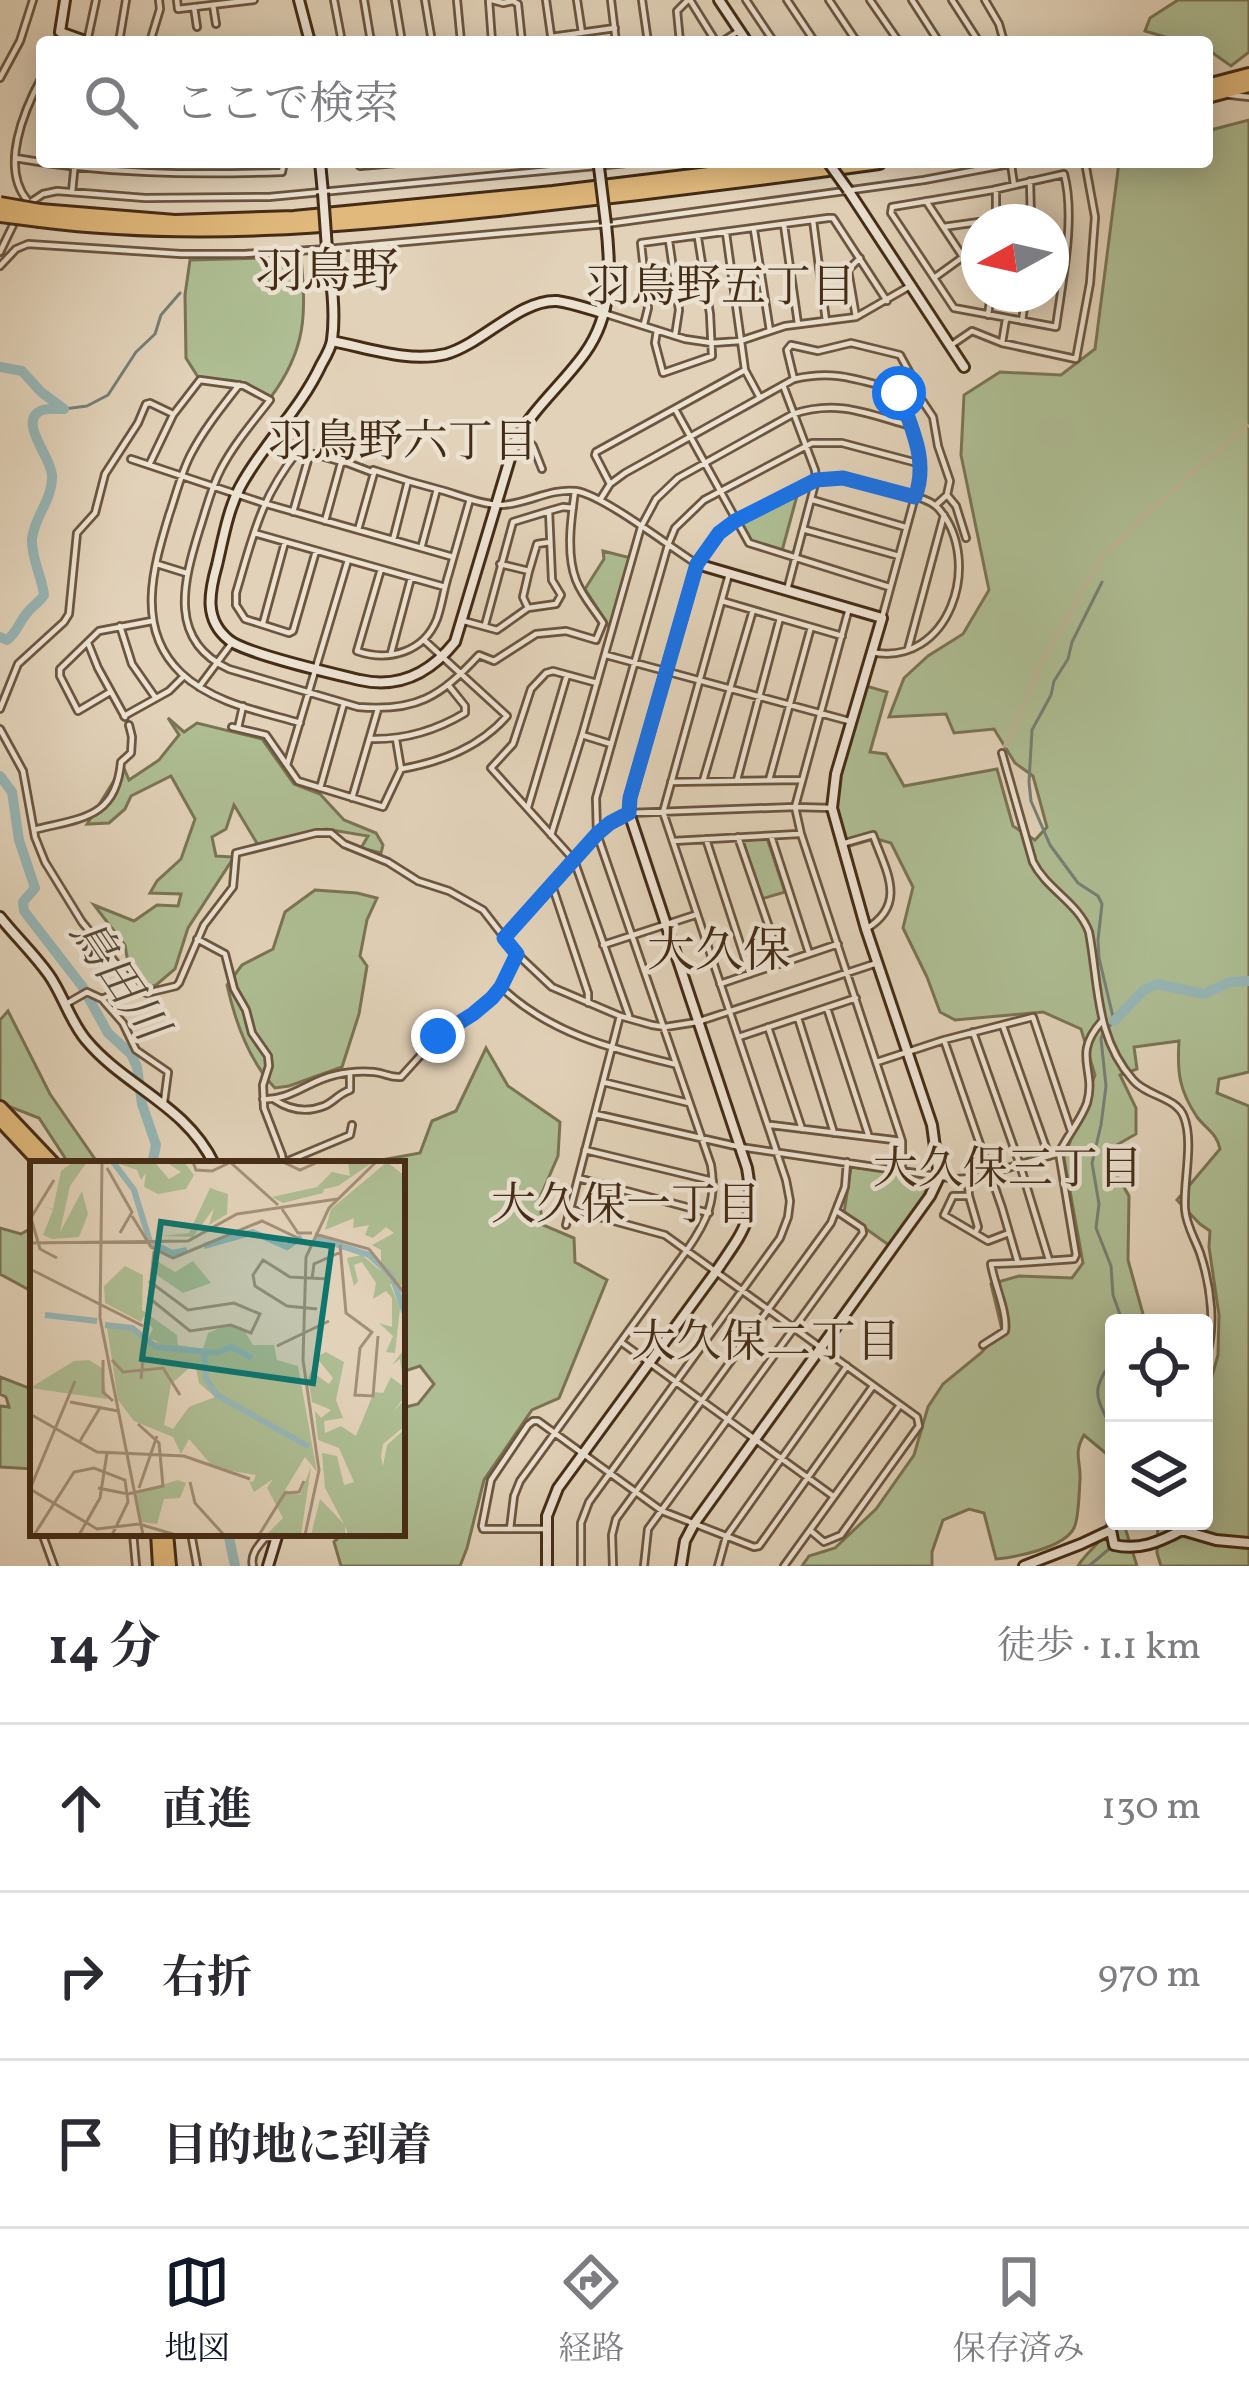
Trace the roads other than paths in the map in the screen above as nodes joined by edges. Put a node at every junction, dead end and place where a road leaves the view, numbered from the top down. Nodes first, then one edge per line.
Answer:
1 (33, 0) edge
2 (65, 0) edge
3 (96, 0) edge
4 (126, 0) edge
5 (159, 0) edge
6 (177, 0) edge
7 (254, 0) edge
8 (299, 0) edge
9 (334, 0) edge
10 (364, 0) edge
11 (395, 0) edge
12 (425, 0) edge
13 (457, 0) edge
14 (491, 0) edge
15 (546, 0) edge
16 (578, 0) edge
17 (611, 0) edge
18 (642, 0) edge
19 (689, 0) edge
20 (719, 0) edge
21 (746, 0) edge
22 (787, 0) edge
23 (829, 0) edge
24 (870, 0) edge
25 (911, 0) edge
26 (952, 0) edge
27 (985, 0) edge
28 (213, 5) junction
29 (194, 7) junction
30 (216, 24) dead end
31 (197, 27) dead end
32 (615, 28) junction
33 (739, 31) junction
34 (582, 33) junction
35 (58, 36) edge
36 (89, 36) edge
37 (120, 36) edge
38 (152, 36) edge
39 (308, 36) edge
40 (341, 36) edge
41 (370, 36) edge
42 (401, 36) edge
43 (431, 36) edge
44 (460, 36) edge
45 (491, 36) edge
46 (521, 36) edge
47 (552, 36) edge
48 (567, 36) edge
49 (616, 36) edge
50 (647, 36) edge
51 (679, 36) edge
52 (715, 36) edge
53 (730, 36) edge
54 (743, 36) edge
55 (770, 36) edge
56 (810, 36) edge
57 (853, 36) edge
58 (894, 36) edge
59 (935, 36) edge
60 (975, 36) edge
61 (1002, 36) edge
62 (1249, 75) edge
63 (0, 78) edge
64 (1213, 84) edge
65 (1249, 85) edge
66 (36, 90) edge
67 (1213, 95) edge
68 (1213, 96) edge
69 (1249, 98) edge
70 (15, 158) junction
71 (36, 162) edge
72 (75, 168) edge
73 (115, 168) edge
74 (139, 168) edge
75 (283, 168) edge
76 (321, 168) edge
77 (569, 168) edge
78 (599, 168) edge
79 (758, 168) edge
80 (832, 168) edge
81 (832, 168) edge
82 (986, 168) edge
83 (1012, 168) edge
84 (1086, 168) edge
85 (139, 173) junction
86 (1030, 181) junction
87 (1014, 185) junction
88 (996, 189) junction
89 (848, 190) junction
90 (72, 192) junction
91 (323, 193) junction
92 (926, 201) junction
93 (0, 204) edge
94 (996, 204) edge
95 (1031, 204) edge
96 (37, 211) junction
97 (0, 214) edge
98 (812, 220) junction
99 (606, 224) junction
100 (961, 224) edge
101 (784, 225) junction
102 (943, 226) junction
103 (754, 229) junction
104 (726, 233) junction
105 (698, 237) junction
106 (669, 240) junction
107 (327, 249) junction
108 (0, 252) edge
109 (961, 254) edge
110 (961, 258) edge
111 (860, 259) junction
112 (0, 266) edge
113 (934, 278) junction
114 (910, 286) junction
115 (886, 301) junction
116 (988, 312) edge
117 (1023, 312) edge
118 (603, 313) junction
119 (988, 315) junction
120 (856, 317) junction
121 (1006, 318) junction
122 (826, 321) junction
123 (1022, 321) junction
124 (644, 324) junction
125 (798, 324) junction
126 (656, 330) junction
127 (770, 331) junction
128 (675, 336) junction
129 (332, 341) junction
130 (740, 341) junction
131 (712, 343) junction
132 (1002, 344) junction
133 (950, 346) junction
134 (964, 367) dead end
135 (746, 370) junction
136 (794, 379) junction
137 (239, 385) junction
138 (783, 385) junction
139 (917, 393) junction
140 (760, 397) junction
141 (902, 400) junction
142 (675, 410) junction
143 (793, 414) junction
144 (173, 415) junction
145 (911, 426) junction
146 (278, 433) junction
147 (520, 433) junction
148 (689, 436) junction
149 (806, 447) junction
150 (298, 451) junction
151 (310, 453) junction
152 (131, 459) dead end
153 (342, 462) junction
154 (705, 464) junction
155 (921, 464) junction
156 (149, 465) junction
157 (542, 469) dead end
158 (373, 470) junction
159 (182, 476) junction
160 (816, 480) junction
161 (408, 481) junction
162 (610, 484) junction
163 (213, 486) junction
164 (437, 489) junction
165 (575, 491) junction
166 (720, 491) junction
167 (237, 494) junction
168 (947, 495) junction
169 (915, 497) junction
170 (470, 498) junction
171 (600, 500) junction
172 (812, 500) junction
173 (263, 503) junction
174 (495, 505) junction
175 (936, 505) junction
176 (573, 508) junction
177 (549, 511) junction
178 (293, 512) junction
179 (944, 515) junction
180 (325, 521) junction
181 (735, 521) junction
182 (641, 527) junction
183 (907, 528) junction
184 (358, 530) junction
185 (804, 530) junction
186 (254, 533) junction
187 (966, 538) dead end
188 (393, 540) junction
189 (285, 542) junction
190 (550, 542) junction
191 (668, 545) junction
192 (422, 548) junction
193 (316, 551) junction
194 (453, 556) junction
195 (899, 556) junction
196 (796, 559) junction
197 (348, 560) junction
198 (154, 563) junction
199 (500, 564) junction
200 (697, 564) junction
201 (381, 569) junction
202 (529, 571) junction
203 (186, 573) junction
204 (729, 574) junction
205 (411, 578) junction
206 (445, 587) junction
207 (890, 587) junction
208 (787, 590) junction
209 (722, 601) junction
210 (528, 608) junction
211 (849, 608) junction
212 (753, 610) junction
213 (882, 618) junction
214 (780, 619) junction
215 (152, 621) junction
216 (464, 621) junction
217 (120, 626) junction
218 (262, 626) junction
219 (484, 626) junction
220 (811, 627) junction
221 (842, 635) junction
222 (424, 640) junction
223 (88, 643) junction
224 (232, 643) junction
225 (908, 649) junction
226 (871, 652) junction
227 (606, 655) junction
228 (390, 656) junction
229 (442, 658) junction
230 (635, 663) junction
231 (217, 664) junction
232 (317, 668) junction
233 (665, 671) junction
234 (463, 674) junction
235 (567, 675) junction
236 (184, 676) junction
237 (700, 680) junction
238 (597, 683) junction
239 (449, 686) junction
240 (199, 688) junction
241 (730, 688) junction
242 (110, 692) junction
243 (309, 693) junction
244 (760, 696) junction
245 (155, 698) junction
246 (344, 703) junction
247 (1, 705) edge
248 (790, 705) junction
249 (244, 706) junction
250 (378, 709) junction
251 (820, 714) junction
252 (850, 721) junction
253 (300, 723) junction
254 (129, 725) dead end
255 (0, 728) edge
256 (582, 735) junction
257 (396, 738) junction
258 (370, 739) junction
259 (611, 744) junction
260 (1002, 753) tunnel mouth
261 (287, 765) junction
262 (400, 769) junction
263 (737, 780) junction
264 (769, 780) junction
265 (802, 780) junction
266 (703, 781) junction
267 (671, 782) junction
268 (320, 788) junction
269 (352, 799) junction
270 (795, 807) junction
271 (832, 808) junction
272 (527, 809) junction
273 (663, 812) junction
274 (629, 813) junction
275 (34, 830) junction
276 (597, 834) junction
277 (801, 834) junction
278 (551, 835) junction
279 (771, 836) junction
280 (738, 837) junction
281 (706, 839) junction
282 (673, 841) junction
283 (841, 844) junction
284 (574, 860) junction
285 (552, 885) junction
286 (697, 914) junction
287 (0, 917) edge
288 (665, 925) junction
289 (866, 929) junction
290 (633, 935) junction
291 (504, 938) junction
292 (197, 939) junction
293 (838, 944) junction
294 (603, 945) junction
295 (808, 953) junction
296 (517, 954) junction
297 (781, 962) junction
298 (878, 962) junction
299 (848, 973) junction
300 (750, 974) junction
301 (721, 984) junction
302 (133, 985) junction
303 (501, 987) junction
304 (856, 998) junction
305 (102, 999) junction
306 (67, 1002) junction
307 (588, 1003) junction
308 (827, 1008) junction
309 (730, 1010) junction
310 (620, 1016) junction
311 (629, 1018) junction
312 (798, 1018) junction
313 (697, 1022) junction
314 (1102, 1022) junction
315 (1002, 1023) junction
316 (665, 1028) junction
317 (768, 1028) junction
318 (973, 1032) junction
319 (739, 1037) junction
320 (944, 1040) junction
321 (612, 1049) junction
322 (908, 1052) junction
323 (877, 1062) junction
324 (677, 1065) junction
325 (350, 1073) junction
326 (603, 1082) junction
327 (263, 1099) junction
328 (275, 1100) junction
329 (164, 1102) junction
330 (689, 1103) junction
331 (0, 1108) edge
332 (595, 1114) junction
333 (0, 1119) edge
334 (352, 1125) dead end
335 (768, 1125) junction
336 (802, 1129) junction
337 (1071, 1131) junction
338 (834, 1133) junction
339 (869, 1137) junction
340 (702, 1139) junction
341 (902, 1141) junction
342 (740, 1147) junction
343 (585, 1150) junction
344 (777, 1152) junction
345 (1059, 1153) junction
346 (1049, 1156) junction
347 (39, 1161) edge
348 (50, 1161) edge
349 (212, 1161) edge
350 (283, 1161) edge
351 (288, 1161) edge
352 (847, 1162) junction
353 (1020, 1166) junction
354 (902, 1170) junction
355 (991, 1174) junction
356 (939, 1177) junction
357 (578, 1178) junction
358 (968, 1179) junction
359 (713, 1181) junction
360 (969, 1196) junction
361 (570, 1209) junction
362 (838, 1212) junction
363 (709, 1214) junction
364 (566, 1225) dead end
365 (975, 1233) junction
366 (1009, 1233) junction
367 (687, 1250) junction
368 (1049, 1260) junction
369 (1018, 1263) junction
370 (717, 1270) junction
371 (744, 1290) junction
372 (769, 1310) junction
373 (1210, 1314) edge
374 (795, 1328) junction
375 (621, 1342) junction
376 (983, 1345) dead end
377 (822, 1347) junction
378 (648, 1362) junction
379 (847, 1366) junction
380 (676, 1382) junction
381 (873, 1386) junction
382 (703, 1401) junction
383 (900, 1405) junction
384 (728, 1420) junction
385 (554, 1433) junction
386 (754, 1440) junction
387 (584, 1454) junction
388 (781, 1458) junction
389 (611, 1473) junction
390 (808, 1477) junction
391 (637, 1492) junction
392 (833, 1496) junction
393 (662, 1511) junction
394 (694, 1525) junction
395 (546, 1528) junction
396 (510, 1529) junction
397 (1111, 1530) joint
398 (1181, 1530) edge
399 (1181, 1530) edge
400 (811, 1531) junction
401 (43, 1536) edge
402 (133, 1536) edge
403 (162, 1536) edge
404 (192, 1536) edge
405 (277, 1536) edge
406 (726, 1537) junction
407 (1249, 1543) edge
408 (54, 1566) edge
409 (136, 1566) edge
410 (165, 1566) edge
411 (197, 1566) edge
412 (253, 1566) edge
413 (268, 1566) edge
414 (547, 1566) edge
415 (581, 1566) edge
416 (613, 1566) edge
417 (644, 1566) edge
418 (681, 1566) edge
419 (718, 1566) edge
420 (784, 1566) edge
421 (1024, 1566) edge

1 - 63 street
2 - 35 street
3 - 36 street
4 - 37 street
5 - 38 street
6 - 29 street
7 - 28 street
8 - 39 street
9 - 40 street
10 - 41 street
11 - 42 street
12 - 43 street
13 - 44 street
14 - 45 street
14 - 46 street
15 - 47 street
16 - 34 street
17 - 32 street
18 - 50 street
19 - 51 street
19 - 52 street
20 - 33 street
21 - 55 street
22 - 56 street
23 - 57 street
24 - 58 street
25 - 59 street
26 - 60 street
27 - 61 street
28 - 29 street
28 - 30 street
29 - 31 street
32 - 34 street
32 - 49 street
33 - 53 street
33 - 54 street
34 - 48 street
62 - 64 highway
65 - 67 highway
66 - 70 street
68 - 69 street
70 - 71 street
70 - 96 street
72 - 90 street
73 - 85 street
74 - 85 street
75 - 85 street
76 - 91 street
77 - 91 street
78 - 99 street, bridge
79 - 96 highway
80 - 96 highway
81 - 89 street, bridge
82 - 89 street
83 - 87 street
84 - 132 street
86 - 87 street
86 - 95 street
86 - 123 street
87 - 88 street
88 - 92 street
88 - 94 street
89 - 99 street
89 - 114 street
90 - 91 street
90 - 96 street
91 - 107 street, bridge
92 - 102 street
92 - 113 street
93 - 96 highway, bridge
96 - 97 highway, bridge
96 - 108 street
98 - 101 street
98 - 111 street
98 - 122 street
99 - 107 street
99 - 118 street
100 - 102 street
101 - 103 street
101 - 125 street
102 - 109 street
103 - 104 street
103 - 127 street
104 - 105 street
104 - 130 street
105 - 106 street
105 - 131 street
106 - 124 street
106 - 128 street
107 - 112 street
107 - 129 street
110 - 113 street
111 - 115 street
111 - 120 street
113 - 119 street
114 - 115 street
114 - 133 street
115 - 120 street
116 - 119 street
117 - 123 street
118 - 124 street
118 - 129 street
118 - 147 street
119 - 121 street
120 - 122 street
121 - 123 street
121 - 132 street
122 - 125 street
124 - 126 street
125 - 127 street
126 - 128 street
126 - 131 street
127 - 130 street
128 - 131 street
129 - 146 street
130 - 131 street
130 - 135 street
132 - 133 street
133 - 134 street
135 - 140 street
135 - 142 street
136 - 138 street
136 - 139 street
136 - 141 street
137 - 144 street
137 - 159 street
137 - 163 street
138 - 140 street
138 - 143 street
139 - 141 street
139 - 168 street
140 - 148 street
141 - 145 street
142 - 148 street
142 - 162 street
143 - 145 street
143 - 149 street
143 - 154 street
144 - 156 street
144 - 247 street
145 - 155 street
146 - 150 street
146 - 167 street
147 - 157 street
147 - 174 street
148 - 154 street
148 - 162 street
149 - 155 street
149 - 160 street
149 - 166 street
150 - 151 street
150 - 173 street
151 - 153 street
151 - 178 street
152 - 156 street
153 - 158 street
153 - 180 street
154 - 166 street
154 - 182 street
155 - 169 street
156 - 159 street
158 - 161 street
158 - 184 street
159 - 163 street
159 - 198 street
160 - 169 street
160 - 172 street
160 - 181 street
161 - 164 street
161 - 188 street
162 - 171 street
163 - 167 street
163 - 203 street
164 - 170 street
164 - 192 street
165 - 171 street
165 - 174 street
165 - 176 street
166 - 181 street
166 - 191 street
167 - 173 street
167 - 224 street
168 - 175 street
168 - 187 street
169 - 175 street
169 - 183 street
170 - 174 street
170 - 194 street
171 - 182 street
172 - 183 street
172 - 185 street
173 - 178 street
173 - 186 street
174 - 216 street
175 - 179 street
176 - 177 street
176 - 234 street
177 - 190 street
177 - 199 street
178 - 180 street
179 - 225 street
179 - 225 street
180 - 184 street
181 - 196 street
181 - 200 street
182 - 191 street
182 - 227 street
183 - 195 street
184 - 188 street
185 - 195 street
185 - 196 street
186 - 189 street
186 - 218 street
188 - 192 street
189 - 193 street
189 - 218 street
190 - 202 street
190 - 210 street
191 - 200 street
191 - 230 street
192 - 194 street
193 - 197 street
193 - 218 street
194 - 206 street
195 - 207 street
196 - 207 street
196 - 208 street
197 - 201 street
197 - 232 street
198 - 203 street
198 - 215 street
199 - 202 street
199 - 219 street
200 - 204 street
200 - 233 street
201 - 205 street
201 - 228 street
202 - 210 street
203 - 231 street
204 - 208 street
204 - 209 street
205 - 206 street
205 - 228 street
206 - 222 street
207 - 213 street
208 - 211 street
209 - 212 street
209 - 237 street
210 - 219 street
211 - 213 street
211 - 221 street
212 - 214 street
212 - 241 street
213 - 226 street
214 - 220 street
214 - 244 street
215 - 217 street
215 - 236 street
216 - 219 street
216 - 229 street
217 - 223 street
217 - 245 street
220 - 221 street
220 - 248 street
221 - 251 street
222 - 228 street
222 - 229 street
223 - 242 street
223 - 242 street
224 - 231 street
224 - 232 street
225 - 226 street
226 - 252 street
227 - 230 street
227 - 238 street
229 - 232 street
229 - 234 street
230 - 233 street
230 - 259 street
231 - 240 street
231 - 243 street
232 - 243 street
233 - 237 street
233 - 274 street
234 - 239 street
234 - 262 street
235 - 238 street
235 - 272 street
235 - 272 street
236 - 240 street
236 - 245 street
237 - 241 street
237 - 267 street
238 - 256 street
239 - 250 street
239 - 257 street
240 - 249 street
241 - 244 street
241 - 266 street
242 - 245 street
243 - 246 street
243 - 253 street
244 - 248 street
244 - 263 street
246 - 250 street
246 - 268 street
248 - 251 street
248 - 264 street
249 - 253 street
249 - 261 street
250 - 258 street
251 - 252 street
251 - 265 street
252 - 271 street
253 - 261 street
254 - 275 street
255 - 275 street
256 - 259 street
256 - 278 street
257 - 258 street
257 - 262 street
258 - 269 street
259 - 276 street
260 - 314 street
261 - 268 street
262 - 269 street
263 - 264 street
263 - 266 street
264 - 265 street
265 - 270 street
266 - 267 street
267 - 273 street
268 - 269 street
270 - 271 street
270 - 273 street
270 - 277 street
271 - 283 street
272 - 278 street
273 - 274 street
273 - 282 street
274 - 276 street
274 - 288 street
275 - 302 street
276 - 284 street
276 - 290 street
277 - 279 street
277 - 293 street
278 - 284 street
279 - 280 street
279 - 295 street
280 - 281 street
280 - 297 street
281 - 282 street
281 - 300 street
282 - 286 street
283 - 289 street
283 - 289 street
284 - 285 street
284 - 294 street
285 - 291 street
285 - 307 street
286 - 288 street
286 - 301 street
287 - 306 street
288 - 290 street
288 - 313 street
289 - 298 street
290 - 294 street
290 - 316 street
291 - 292 street
291 - 296 street
292 - 302 street
292 - 327 street
293 - 295 street
293 - 299 street
294 - 311 street
295 - 297 street
296 - 303 street
296 - 307 street
297 - 300 street
298 - 299 street
298 - 322 street
299 - 304 street
299 - 309 street
300 - 301 street
301 - 309 street
302 - 305 street
303 - 321 street
303 - 325 street
304 - 308 street
304 - 323 street
305 - 306 street
305 - 329 street
306 - 329 street
307 - 310 street
308 - 312 street
308 - 339 street
309 - 313 street
309 - 319 street
310 - 311 street
310 - 321 street
311 - 316 street
312 - 317 street
312 - 338 street
313 - 316 street
313 - 342 street
314 - 337 street
314 - 373 street
315 - 318 street
315 - 337 street
315 - 346 street
316 - 324 street
317 - 319 street
317 - 336 street
318 - 320 street
318 - 353 street
319 - 335 street
320 - 322 street
320 - 355 street
321 - 324 street
321 - 326 street
322 - 323 street
322 - 356 street
323 - 341 street
324 - 330 street
325 - 328 street
325 - 328 street
326 - 330 street
326 - 332 street
327 - 328 street
327 - 350 street
329 - 349 street
330 - 340 street
331 - 348 highway
332 - 340 street
332 - 343 street
333 - 347 highway
334 - 351 street
335 - 336 street
335 - 344 street
336 - 338 street
337 - 345 street
338 - 339 street
339 - 341 street
340 - 342 street
340 - 359 street
341 - 354 street
342 - 344 street
342 - 370 street
343 - 357 street
343 - 359 street
344 - 352 street
344 - 371 street
345 - 346 street
345 - 368 street
346 - 353 street
352 - 354 street
352 - 362 street
353 - 355 street
353 - 368 street
354 - 356 street
355 - 358 street
355 - 366 street
356 - 358 street
356 - 377 street
357 - 361 street
357 - 363 street
358 - 360 street
359 - 363 street
360 - 365 street
360 - 365 street
361 - 364 street
361 - 367 street
362 - 372 street
362 - 374 street
363 - 367 street
365 - 366 street
366 - 369 street
367 - 370 street
367 - 375 street
368 - 369 street
369 - 376 street
370 - 371 street
370 - 378 street
371 - 372 street
371 - 380 street
372 - 374 street
372 - 382 street
374 - 377 street
374 - 384 street
375 - 378 street
375 - 385 street
377 - 379 street
377 - 386 street
378 - 380 street
378 - 387 street
379 - 381 street
379 - 388 street
380 - 382 street
380 - 389 street
381 - 383 street
381 - 390 street
382 - 384 street
382 - 391 street
383 - 392 street
383 - 400 street
384 - 386 street
384 - 393 street
385 - 387 street
385 - 396 street
385 - 396 street
386 - 388 street
386 - 394 street
387 - 389 street
387 - 395 street
388 - 390 street
388 - 406 street
389 - 391 street
389 - 415 street
390 - 392 street
390 - 406 street
391 - 393 street
391 - 416 street
392 - 400 street
393 - 394 street
393 - 417 street
394 - 406 street
394 - 418 street
395 - 396 street
395 - 414 street
397 - 399 street
397 - 421 street
398 - 407 street
400 - 420 street
401 - 408 street
402 - 409 street
403 - 410 highway
404 - 411 street
405 - 412 street
405 - 413 street
406 - 419 street

